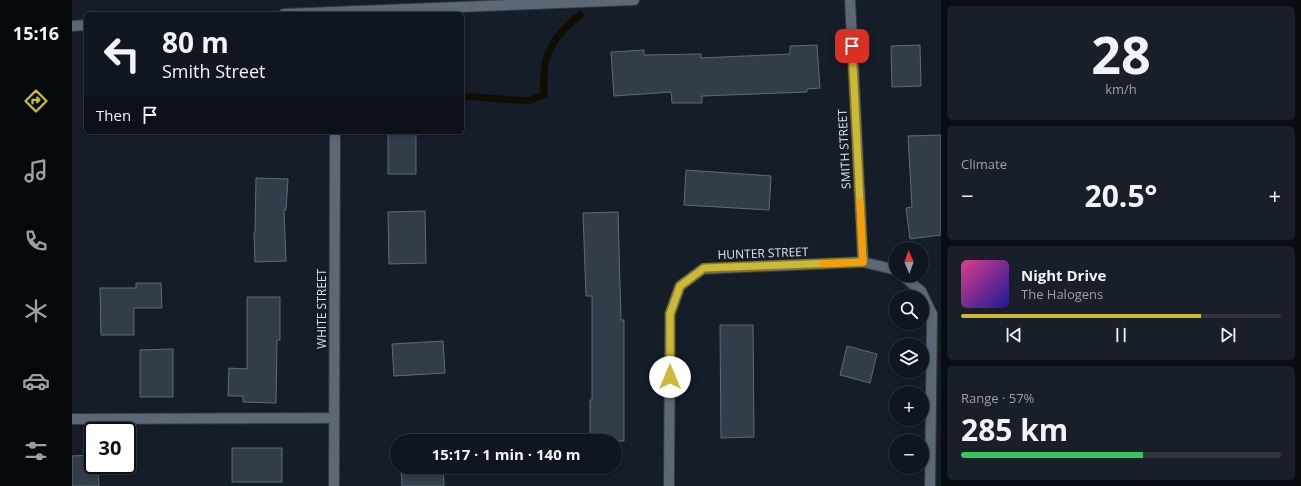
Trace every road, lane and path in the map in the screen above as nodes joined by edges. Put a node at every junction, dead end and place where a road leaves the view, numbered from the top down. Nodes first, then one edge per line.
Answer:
1 (634, 0) edge
2 (850, 0) edge
3 (358, 12) edge
4 (84, 25) edge
5 (72, 26) edge
6 (335, 134) edge
7 (863, 262) junction
8 (889, 268) edge
9 (910, 282) edge
10 (334, 418) junction
11 (72, 419) edge
12 (334, 486) edge
13 (669, 486) edge
14 (930, 486) edge

1 - 3 street
2 - 7 street, SMITH STREET
4 - 5 street
6 - 10 street, WHITE STREET
7 - 8 street
7 - 13 street, HUNTER STREET
9 - 14 street
10 - 11 street
10 - 12 street, WHITE STREET

